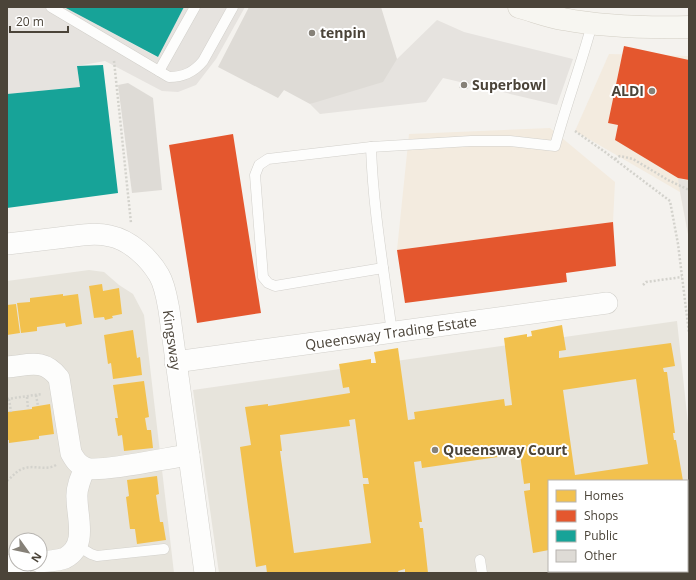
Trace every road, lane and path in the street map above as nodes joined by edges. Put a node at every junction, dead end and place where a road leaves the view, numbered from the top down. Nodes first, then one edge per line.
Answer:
1 (51, 7) edge
2 (195, 7) edge
3 (233, 7) edge
4 (519, 7) edge
5 (592, 24) junction
6 (689, 28) edge
7 (112, 43) junction
8 (159, 71) junction
9 (574, 129) dead end
10 (371, 147) junction
11 (615, 159) junction
12 (689, 190) edge
13 (7, 244) edge
14 (133, 247) junction
15 (383, 268) junction
16 (682, 277) junction
17 (643, 285) dead end
18 (607, 303) dead end
19 (392, 333) junction
20 (689, 333) edge
21 (175, 362) junction
22 (7, 367) edge
23 (47, 394) dead end
24 (36, 395) junction
25 (27, 397) junction
26 (8, 399) edge
27 (38, 406) dead end
28 (28, 409) dead end
29 (11, 412) dead end
30 (189, 455) junction
31 (60, 462) dead end
32 (85, 468) junction
33 (8, 481) edge
34 (76, 545) junction
35 (164, 549) dead end
36 (480, 560) dead end
37 (48, 561) edge
38 (205, 573) edge
39 (482, 573) edge

1 - 7 lane
2 - 8 lane
3 - 8 lane
4 - 5 street
5 - 6 street
5 - 10 lane
7 - 8 lane
7 - 14 path
9 - 11 path
10 - 15 lane
10 - 15 lane
11 - 12 path
11 - 16 path
13 - 14 street, Kingsway
14 - 21 street, Kingsway
15 - 19 lane
16 - 17 path
16 - 20 path
18 - 19 street, Queensway Trading Estate
19 - 21 street, Queensway Trading Estate
21 - 30 street, Kingsway
22 - 32 street
23 - 24 path
24 - 25 path
24 - 27 path
25 - 26 path
25 - 28 path
26 - 29 path
30 - 32 street
30 - 38 street, Kingsway
31 - 33 path
32 - 34 street
34 - 35 lane
34 - 37 street
36 - 39 lane

